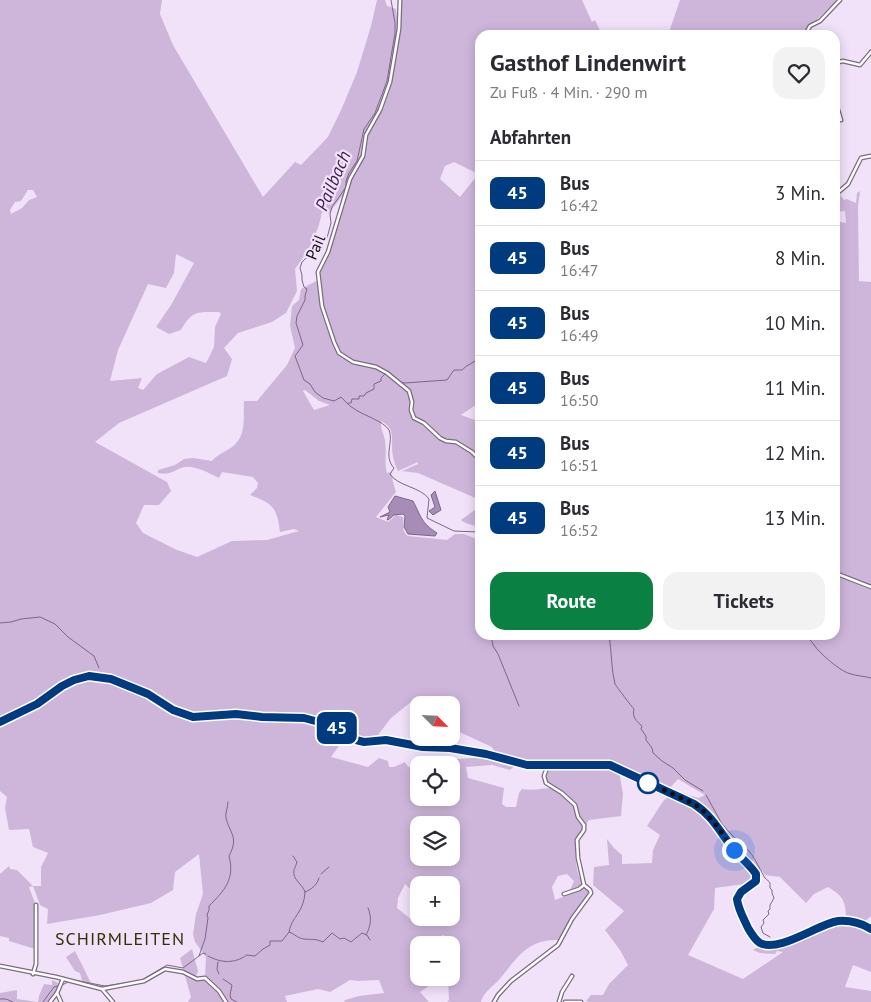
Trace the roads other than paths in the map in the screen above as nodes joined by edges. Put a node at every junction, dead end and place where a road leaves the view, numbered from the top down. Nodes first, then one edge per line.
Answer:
1 (400, 0) edge
2 (840, 0) edge
3 (808, 30) edge
4 (871, 52) edge
5 (840, 62) edge
6 (840, 117) edge
7 (841, 120) dead end
8 (871, 156) edge
9 (840, 191) edge
10 (475, 455) edge
11 (840, 575) edge
12 (871, 588) edge
13 (0, 722) edge
14 (548, 765) junction
15 (584, 885) junction
16 (564, 894) dead end
17 (36, 905) dead end
18 (871, 929) edge
19 (0, 966) edge
20 (33, 974) junction
21 (572, 976) dead end
22 (62, 979) junction
23 (102, 989) junction
24 (57, 993) junction
25 (50, 1002) edge
26 (61, 1002) edge
27 (114, 1002) edge
28 (226, 1002) edge
29 (494, 1002) edge
30 (559, 1002) edge
31 (565, 1002) edge
32 (581, 1002) edge

1 - 10 street, Pail
2 - 3 street
4 - 5 street
6 - 7 street
8 - 9 street
11 - 12 street
13 - 14 street
14 - 15 street
14 - 18 street
15 - 16 street
15 - 29 street
17 - 20 street
19 - 20 street
20 - 22 street
21 - 30 street
22 - 23 street
22 - 24 street
23 - 27 street
23 - 28 street
24 - 25 street
24 - 26 street
31 - 32 street

